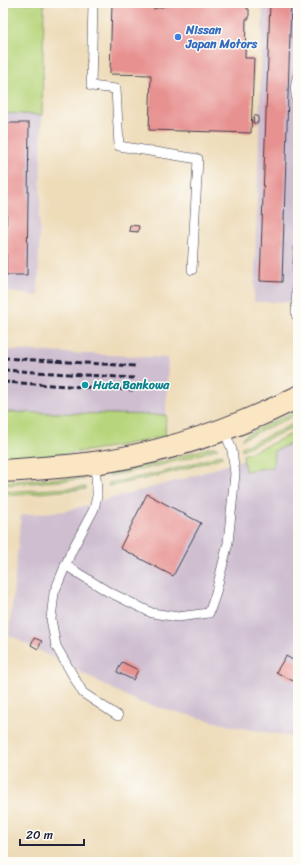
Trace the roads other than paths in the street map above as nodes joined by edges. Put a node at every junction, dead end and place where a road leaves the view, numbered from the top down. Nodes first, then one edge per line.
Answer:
1 (93, 3) edge
2 (298, 75) edge
3 (298, 104) edge
4 (298, 249) edge
5 (192, 270) dead end
6 (298, 316) edge
7 (298, 397) edge
8 (224, 430) junction
9 (95, 463) junction
10 (3, 471) edge
11 (65, 565) junction
12 (118, 716) dead end

1 - 5 lane
2 - 3 lane
4 - 6 lane
7 - 8 street
8 - 9 street
8 - 11 lane
9 - 10 street
9 - 11 lane
11 - 12 lane

